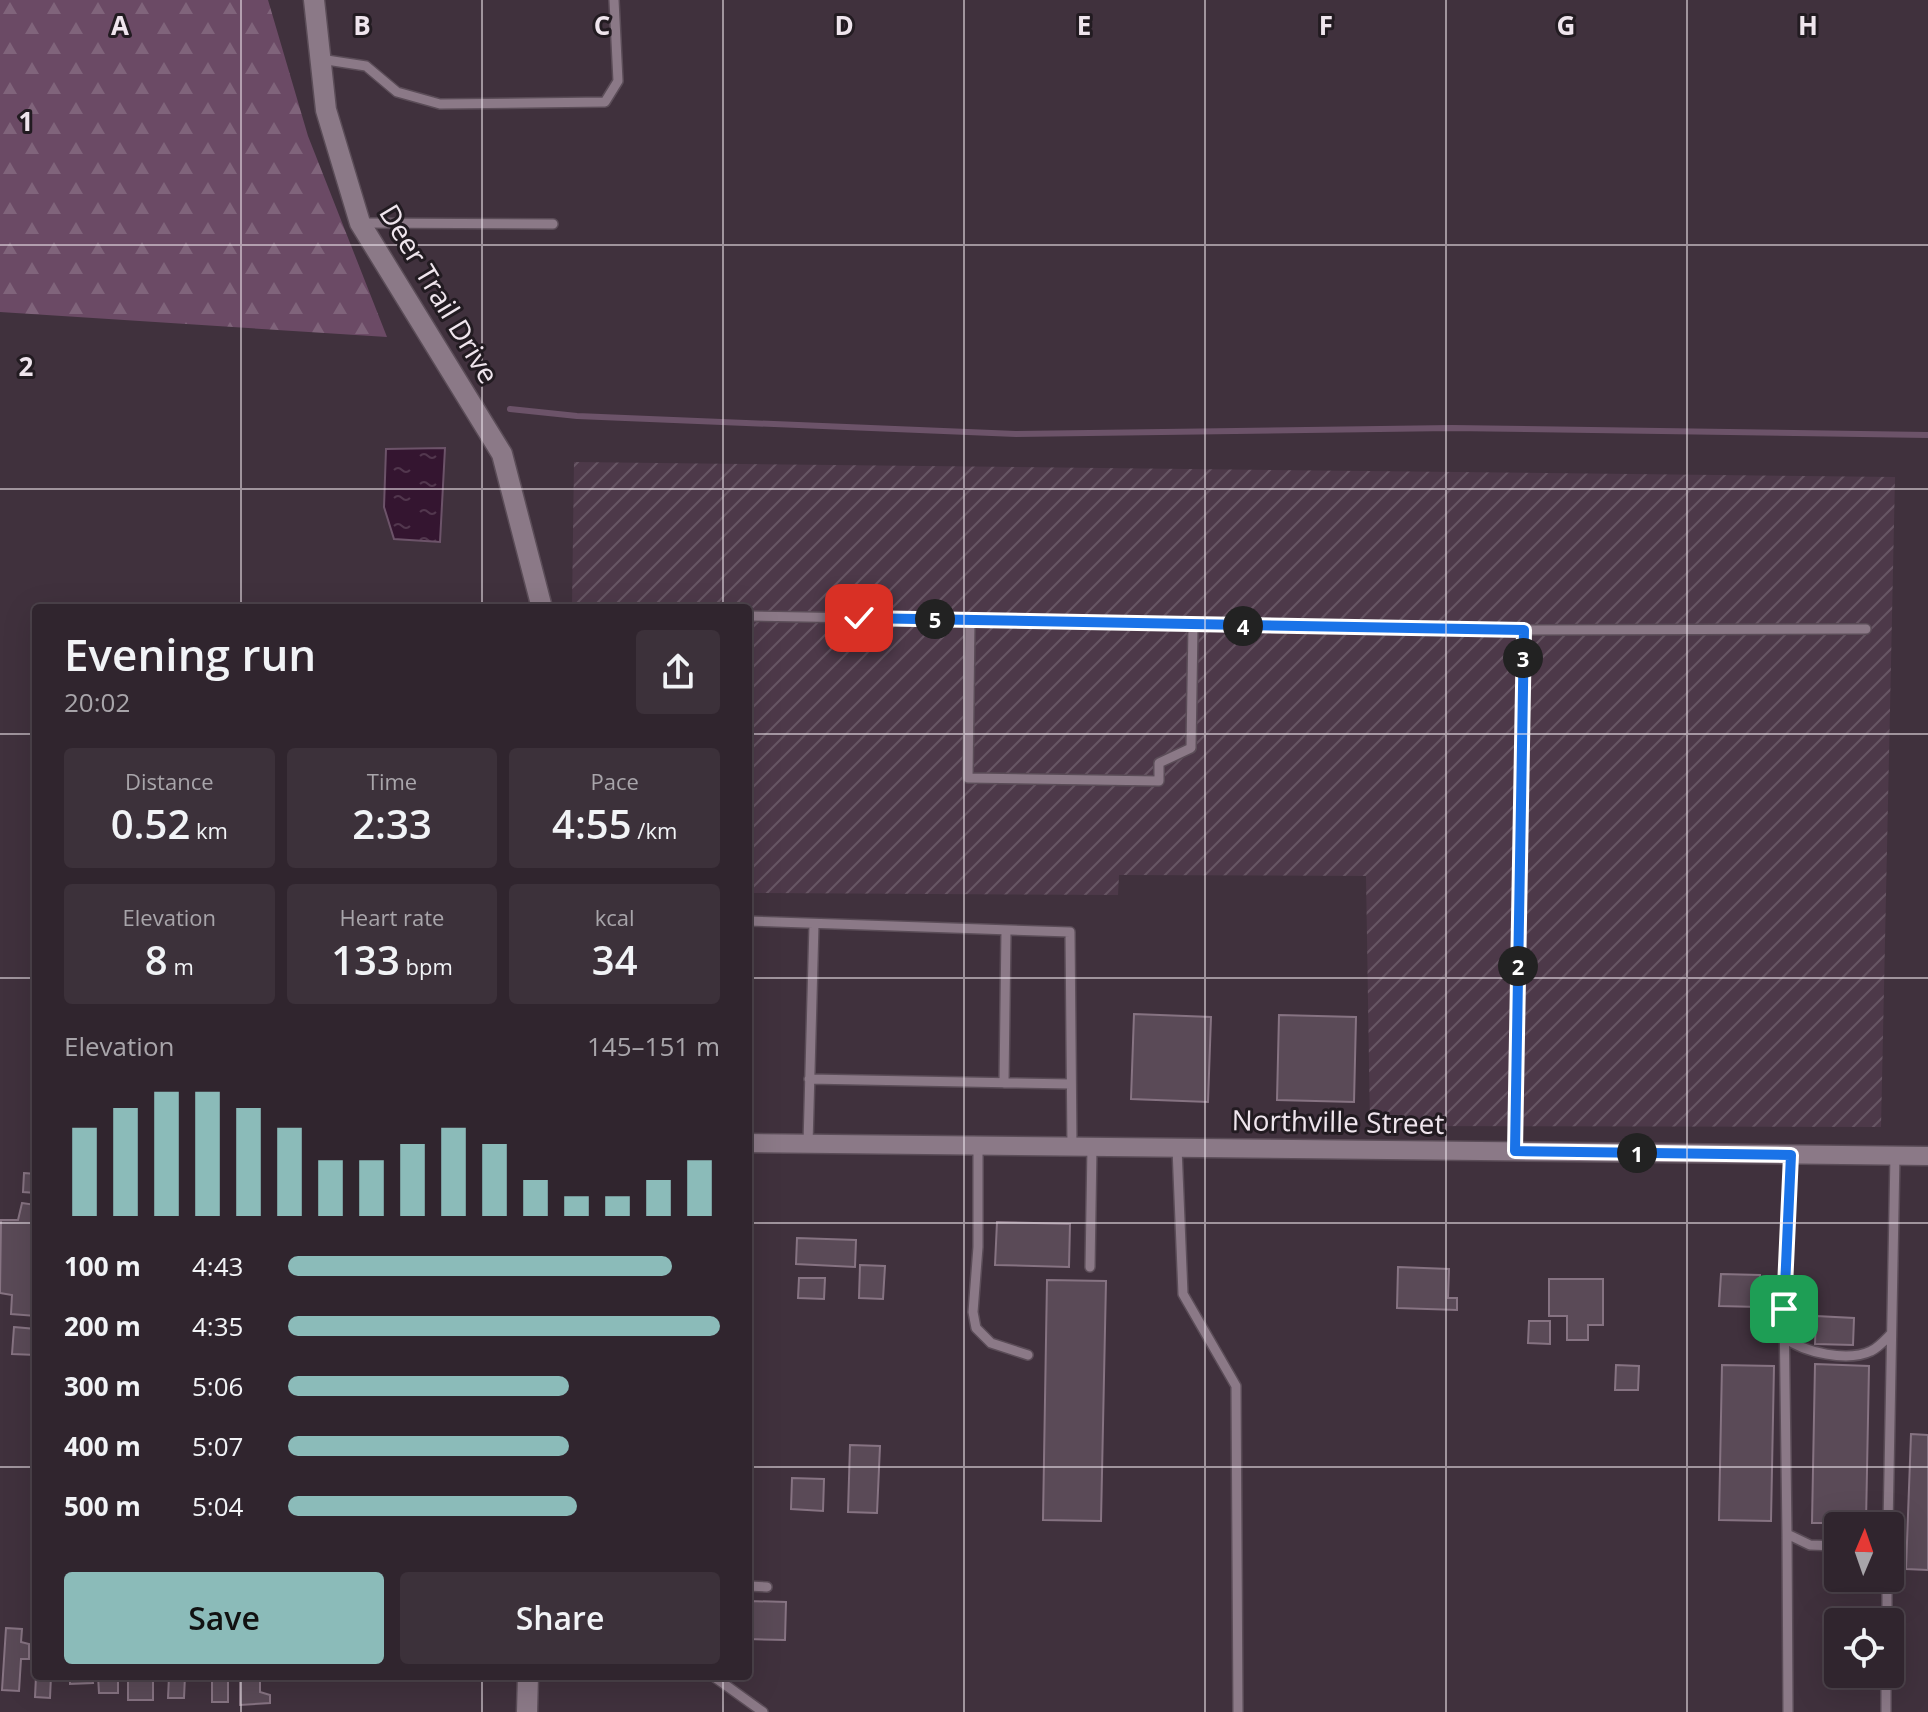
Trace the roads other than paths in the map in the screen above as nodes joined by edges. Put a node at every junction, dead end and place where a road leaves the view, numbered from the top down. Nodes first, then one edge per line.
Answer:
1 (314, 0) edge
2 (614, 0) edge
3 (320, 59) junction
4 (360, 223) junction
5 (553, 224) dead end
6 (541, 604) edge
7 (752, 616) edge
8 (970, 620) junction
9 (1193, 626) junction
10 (1866, 629) dead end
11 (1524, 630) junction
12 (752, 921) edge
13 (814, 924) junction
14 (1006, 930) junction
15 (809, 1079) junction
16 (1004, 1083) junction
17 (1071, 1084) junction
18 (752, 1143) edge
19 (808, 1144) junction
20 (978, 1146) junction
21 (1072, 1147) junction
22 (1092, 1147) junction
23 (1177, 1148) junction
24 (1515, 1151) junction
25 (1791, 1155) junction
26 (1895, 1155) junction
27 (1928, 1156) edge
28 (1090, 1267) dead end
29 (1891, 1334) junction
30 (1784, 1337) junction
31 (1028, 1355) dead end
32 (1888, 1512) edge
33 (1787, 1534) junction
34 (1824, 1546) edge
35 (752, 1586) edge
36 (767, 1587) dead end
37 (528, 1680) edge
38 (719, 1680) edge
39 (1886, 1688) edge
40 (527, 1712) edge
41 (763, 1712) edge
42 (1238, 1712) edge
43 (1788, 1712) edge
44 (1886, 1712) edge

1 - 3 street, Deer Trail Drive
2 - 3 lane
3 - 4 street, Deer Trail Drive
4 - 5 lane
4 - 6 street, Deer Trail Drive
7 - 8 lane
8 - 9 lane
8 - 9 lane
9 - 11 lane
10 - 11 lane
11 - 24 lane
12 - 13 lane
13 - 14 lane
13 - 15 lane
14 - 16 lane
14 - 17 lane
15 - 16 lane
15 - 19 lane
16 - 17 lane
17 - 21 lane
18 - 19 street, Northville Street
19 - 20 street, Northville Street
20 - 21 street, Northville Street
20 - 31 lane
21 - 22 street, Northville Street
22 - 23 street, Northville Street
22 - 28 lane
23 - 24 street, Northville Street
23 - 42 lane
24 - 25 street, Northville Street
25 - 26 street, Northville Street
25 - 30 lane
26 - 27 street, Northville Street
26 - 29 lane
29 - 30 lane
29 - 32 lane
30 - 33 lane
33 - 34 lane
33 - 43 lane
35 - 36 lane
37 - 40 street
38 - 41 lane
39 - 44 lane

